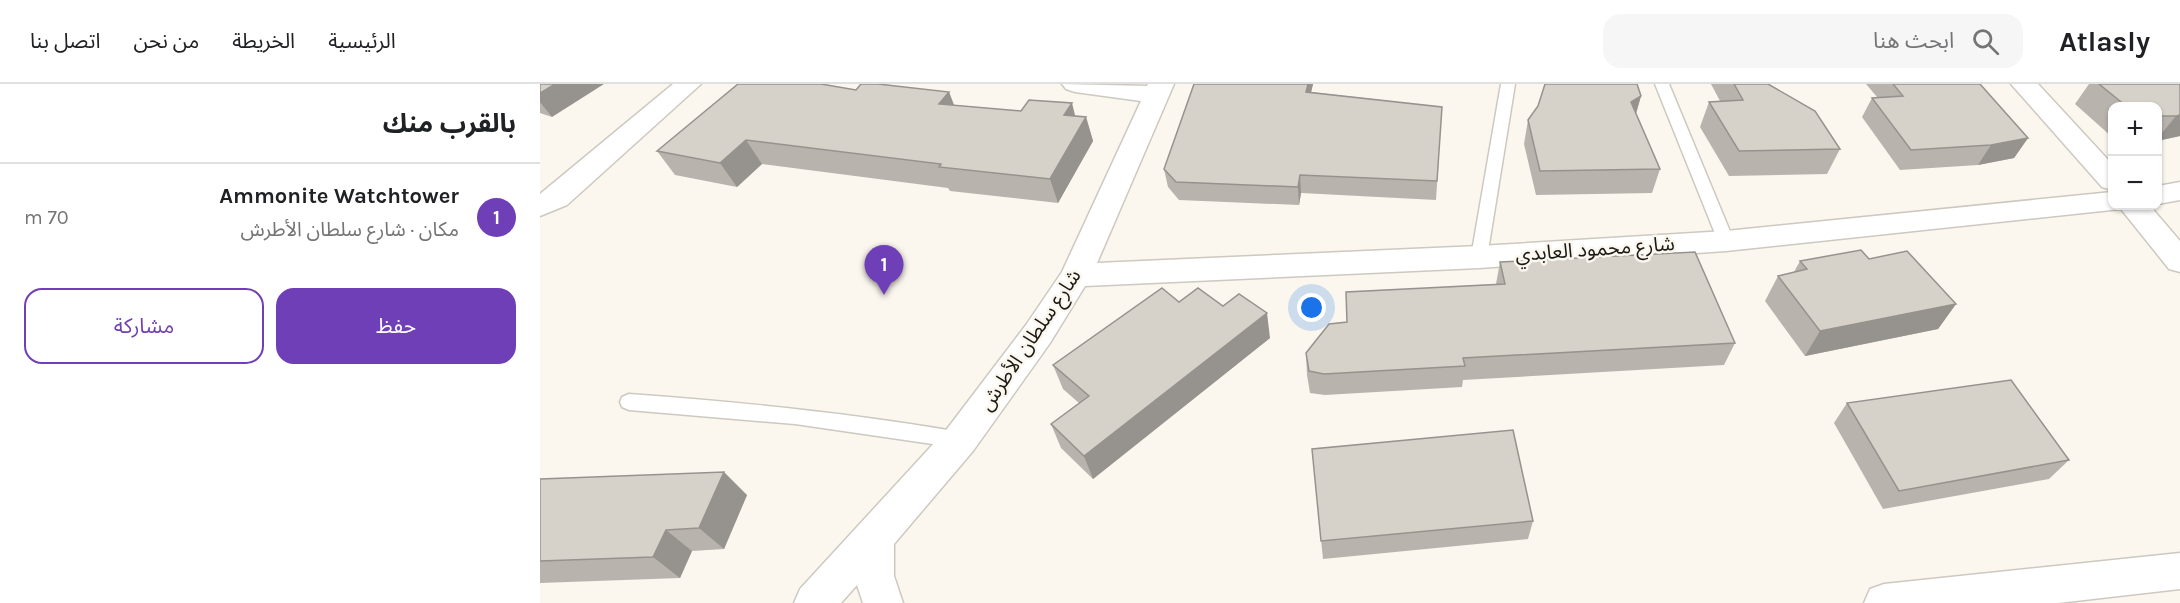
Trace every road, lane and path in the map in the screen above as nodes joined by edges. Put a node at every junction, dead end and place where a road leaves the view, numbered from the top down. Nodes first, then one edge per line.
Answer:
1 (688, 84) edge
2 (1075, 84) edge
3 (1508, 84) edge
4 (1662, 84) edge
5 (2024, 84) edge
6 (1158, 89) edge
7 (2108, 177) edge
8 (2180, 191) edge
9 (2162, 194) edge
10 (2108, 202) edge
11 (540, 206) edge
12 (2137, 210) edge
13 (1726, 241) junction
14 (1479, 257) junction
15 (2180, 261) edge
16 (1076, 275) junction
17 (628, 402) dead end
18 (960, 440) junction
19 (875, 538) junction
20 (2180, 571) edge
21 (814, 603) edge
22 (883, 603) edge
23 (1884, 603) edge

1 - 11 street
2 - 6 street
3 - 14 lane
4 - 13 lane
5 - 7 street
6 - 16 street, شارع سلطان الأطرش
8 - 9 street
10 - 13 street, شارع محمود العابدي
12 - 15 street
13 - 14 street, شارع محمود العابدي
14 - 16 street, شارع محمود العابدي
16 - 18 street, شارع سلطان الأطرش
17 - 18 lane
18 - 19 street, شارع سلطان الأطرش
19 - 21 street, شارع سلطان الأطرش
19 - 22 street
20 - 23 street

